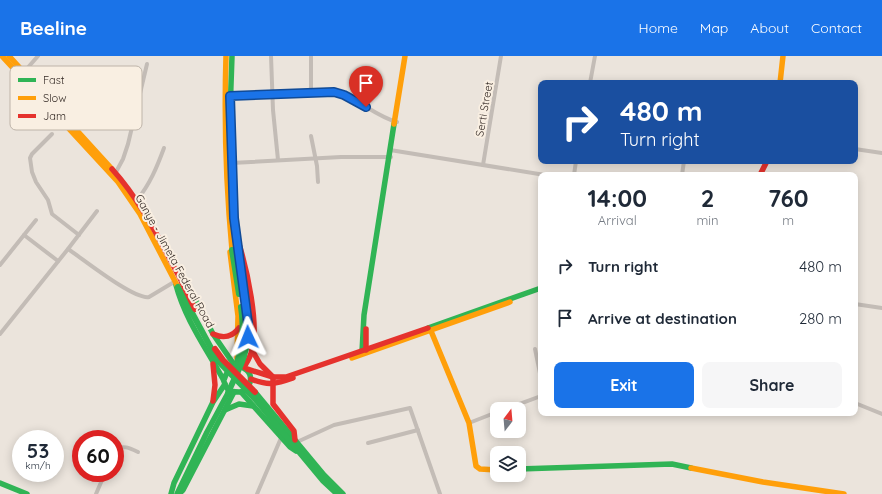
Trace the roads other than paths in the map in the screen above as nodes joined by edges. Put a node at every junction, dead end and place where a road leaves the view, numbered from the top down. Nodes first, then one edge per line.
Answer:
1 (2, 56) edge
2 (9, 56) edge
3 (38, 56) edge
4 (226, 56) edge
5 (232, 56) edge
6 (272, 56) edge
7 (311, 56) edge
8 (407, 56) edge
9 (501, 56) edge
10 (595, 56) edge
11 (783, 56) edge
12 (147, 64) dead end
13 (11, 66) edge
14 (18, 66) edge
15 (29, 66) edge
16 (591, 80) edge
17 (780, 80) edge
18 (142, 85) edge
19 (311, 92) junction
20 (272, 94) junction
21 (230, 96) junction
22 (396, 122) junction
23 (70, 130) edge
24 (77, 130) edge
25 (131, 130) edge
26 (52, 134) dead end
27 (310, 136) dead end
28 (164, 148) dead end
29 (858, 149) edge
30 (391, 153) junction
31 (882, 153) edge
32 (315, 158) junction
33 (278, 160) junction
34 (231, 163) junction
35 (483, 165) junction
36 (116, 172) junction
37 (538, 174) edge
38 (318, 182) dead end
39 (137, 200) junction
40 (97, 210) dead end
41 (36, 220) dead end
42 (24, 235) junction
43 (79, 235) junction
44 (233, 237) junction
45 (68, 249) junction
46 (58, 261) junction
47 (0, 265) edge
48 (175, 271) junction
49 (177, 284) junction
50 (538, 289) edge
51 (538, 292) edge
52 (858, 304) edge
53 (882, 308) edge
54 (239, 328) junction
55 (431, 331) junction
56 (0, 334) edge
57 (213, 334) junction
58 (535, 349) dead end
59 (252, 350) junction
60 (364, 351) junction
61 (212, 363) junction
62 (538, 364) edge
63 (236, 366) junction
64 (246, 368) junction
65 (273, 377) junction
66 (251, 379) junction
67 (224, 382) junction
68 (274, 385) junction
69 (229, 392) junction
70 (241, 392) junction
71 (254, 395) junction
72 (538, 397) edge
73 (213, 402) junction
74 (525, 402) edge
75 (858, 404) edge
76 (254, 407) junction
77 (226, 410) junction
78 (882, 414) edge
79 (490, 415) edge
80 (469, 423) junction
81 (418, 430) junction
82 (281, 438) junction
83 (296, 441) junction
84 (368, 443) dead end
85 (124, 447) edge
86 (138, 452) dead end
87 (298, 452) junction
88 (490, 470) edge
89 (526, 470) edge
90 (101, 482) edge
91 (0, 483) edge
92 (177, 491) edge
93 (27, 494) edge
94 (96, 494) edge
95 (171, 494) edge
96 (257, 494) edge
97 (337, 494) edge
98 (343, 494) edge
99 (440, 494) edge
100 (844, 494) edge

1 - 13 main road, Ganye - Jimeta Federal Road
2 - 14 main road, Ganye - Jimeta Federal Road
3 - 15 street
4 - 44 main road
5 - 21 main road
6 - 20 street
7 - 19 street
8 - 22 main road
9 - 35 street, Serti Street
10 - 16 street
11 - 17 main road
12 - 18 street
19 - 20 street
19 - 22 street
20 - 21 street
20 - 33 street
21 - 34 main road
22 - 30 main road
23 - 49 main road, Ganye - Jimeta Federal Road
24 - 36 main road, Ganye - Jimeta Federal Road
25 - 36 street
26 - 43 street
27 - 32 street
28 - 39 street
29 - 31 street
30 - 32 street
30 - 35 street
30 - 60 main road
32 - 33 street
32 - 38 street
33 - 34 street
34 - 44 main road
35 - 37 street
36 - 39 main road, Ganye - Jimeta Federal Road
39 - 48 main road, Ganye - Jimeta Federal Road
40 - 43 street
41 - 42 street
42 - 46 street
42 - 47 street
43 - 45 street
44 - 54 main road
44 - 59 main road
44 - 69 main road, bridge
45 - 46 street
45 - 49 street
46 - 56 street
48 - 49 main road, Ganye - Jimeta Federal Road
48 - 57 main road
49 - 61 main road
49 - 71 main road, Ganye - Jimeta Federal Road, bridge
50 - 60 main road
51 - 55 main road
52 - 53 street
54 - 57 main road
54 - 63 main road
55 - 60 main road
55 - 80 main road
57 - 63 main road
58 - 62 street
59 - 64 main road
59 - 65 main road
60 - 65 main road
60 - 68 main road
61 - 67 main road
61 - 73 main road
63 - 64 main road
63 - 67 main road
64 - 65 main road
64 - 66 main road
65 - 68 main road
66 - 68 main road
66 - 70 main road
67 - 69 main road
67 - 73 main road
68 - 83 main road
69 - 70 main road
69 - 77 main road
69 - 92 main road
70 - 76 main road
71 - 83 main road
71 - 87 main road
72 - 74 street
73 - 95 main road
75 - 78 street
76 - 77 main road
76 - 82 main road
77 - 92 main road
79 - 80 street
80 - 88 main road
81 - 83 street
81 - 84 street
81 - 99 street
82 - 87 main road
82 - 96 street
83 - 98 main road
85 - 86 street
87 - 97 main road
89 - 100 main road
90 - 94 street
91 - 93 main road
92 - 95 main road

